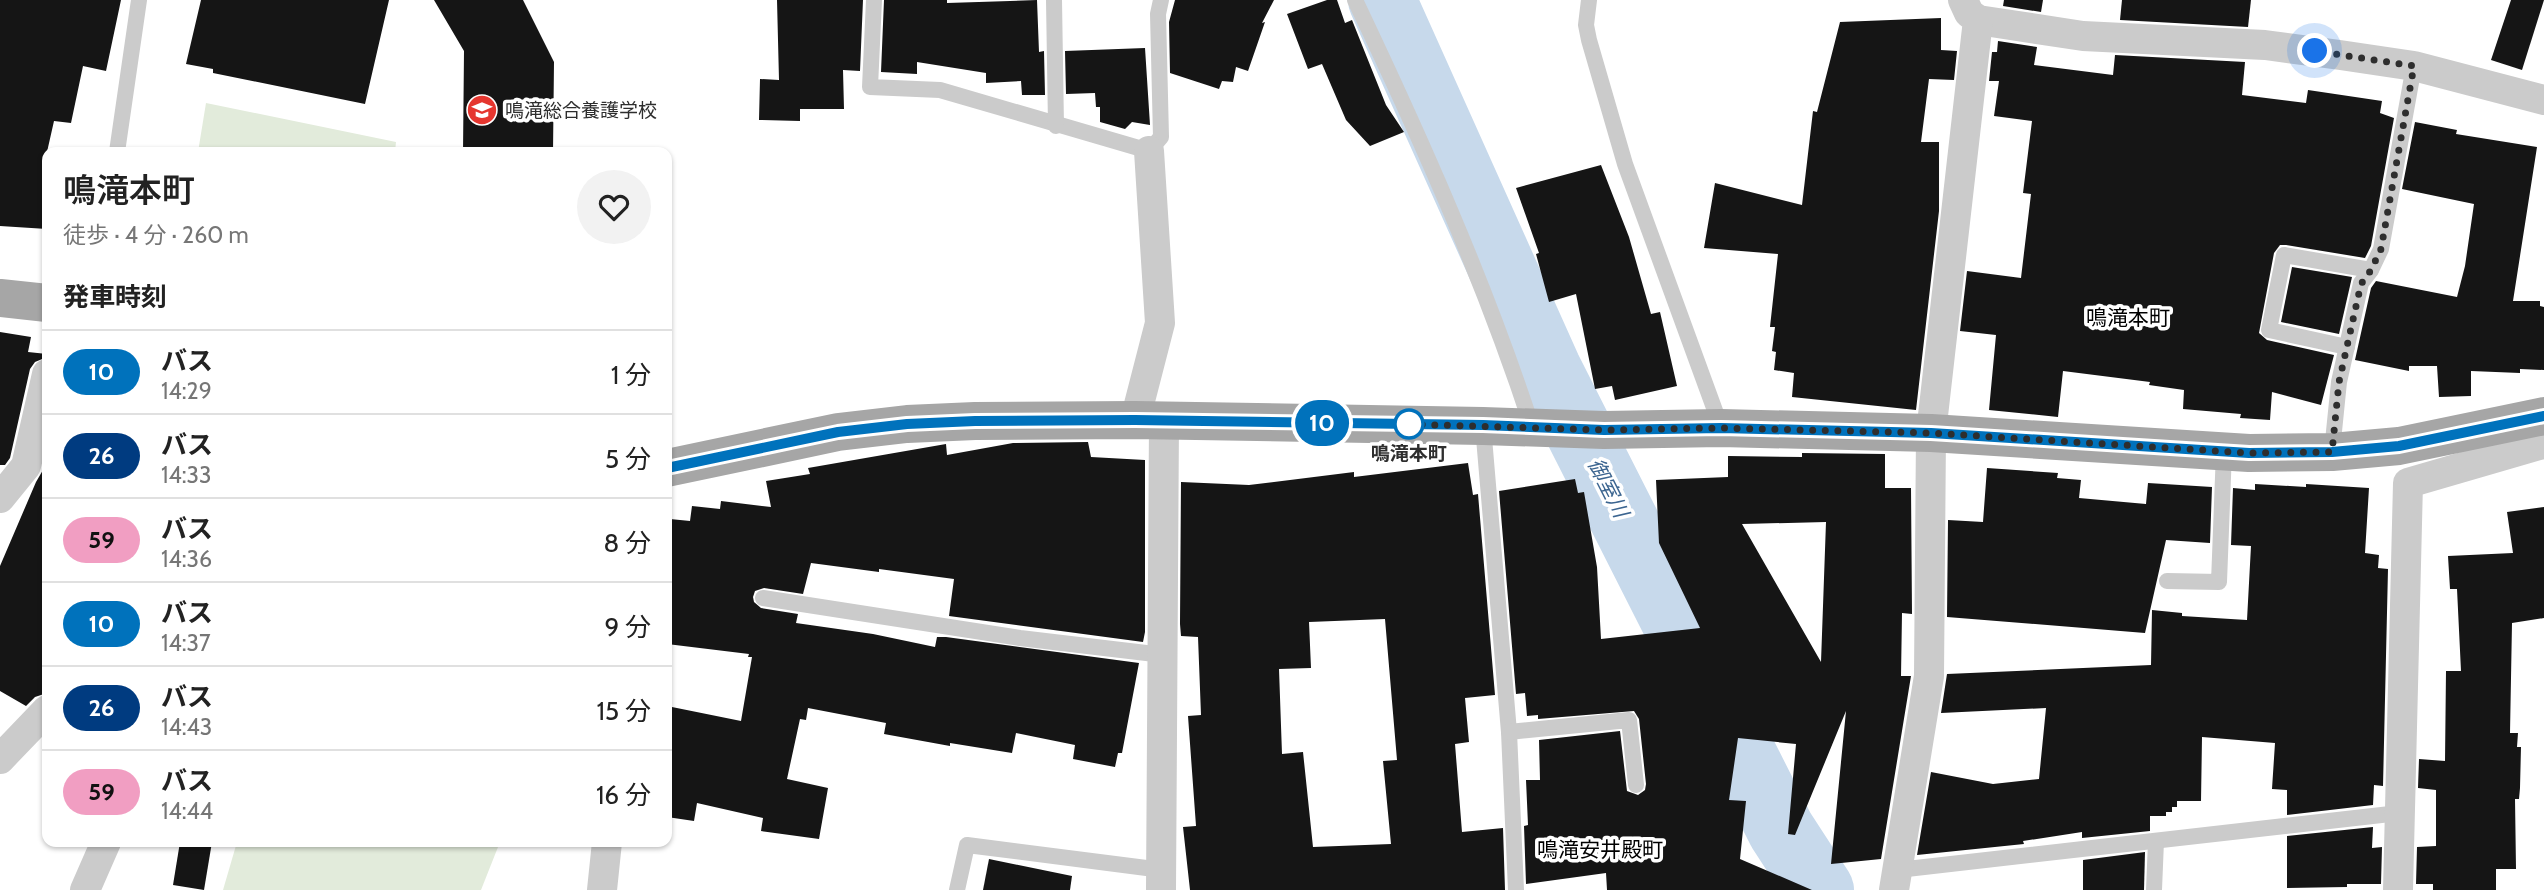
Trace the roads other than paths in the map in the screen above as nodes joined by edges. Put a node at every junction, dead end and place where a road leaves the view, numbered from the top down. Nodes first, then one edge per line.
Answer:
1 (139, 0) edge
2 (874, 0) edge
3 (1054, 0) edge
4 (1161, 0) edge
5 (1355, 0) edge
6 (1589, 0) edge
7 (1970, 10) edge
8 (2414, 66) junction
9 (2544, 100) edge
10 (1056, 126) junction
11 (118, 147) edge
12 (1149, 151) junction
13 (2371, 270) junction
14 (0, 298) edge
15 (42, 302) edge
16 (2347, 347) junction
17 (42, 396) edge
18 (1149, 421) junction
19 (1483, 425) junction
20 (1537, 427) junction
21 (1721, 428) junction
22 (2542, 432) edge
23 (1931, 433) junction
24 (2224, 451) junction
25 (2332, 452) junction
26 (672, 467) edge
27 (0, 498) edge
28 (2167, 581) dead end
29 (763, 598) dead end
30 (1163, 655) junction
31 (42, 715) edge
32 (1508, 732) junction
33 (0, 759) edge
34 (1636, 785) dead end
35 (2399, 813) junction
36 (2156, 841) junction
37 (104, 847) edge
38 (606, 847) edge
39 (1161, 880) edge
40 (1896, 880) edge
41 (85, 890) edge
42 (601, 890) edge
43 (957, 890) edge
44 (1516, 890) edge
45 (2154, 890) edge
46 (2398, 890) edge

1 - 11 lane
2 - 10 lane
3 - 10 lane
4 - 12 lane
5 - 20 lane
6 - 21 lane
7 - 8 street
7 - 23 street
8 - 9 street
8 - 13 lane
10 - 12 lane
12 - 18 street
13 - 16 lane
13 - 16 lane
14 - 15 main road
16 - 25 lane
17 - 27 street
18 - 19 main road
18 - 26 main road
18 - 30 street
19 - 20 main road
19 - 32 lane
20 - 21 main road
21 - 23 main road
22 - 25 main road
22 - 35 street
23 - 24 main road
23 - 40 street
24 - 25 main road
24 - 28 lane
29 - 30 lane
30 - 39 street
31 - 33 street
32 - 34 lane
32 - 44 lane
35 - 36 lane
35 - 46 street
36 - 40 lane
36 - 45 lane
37 - 41 street
38 - 42 street
39 - 43 lane

